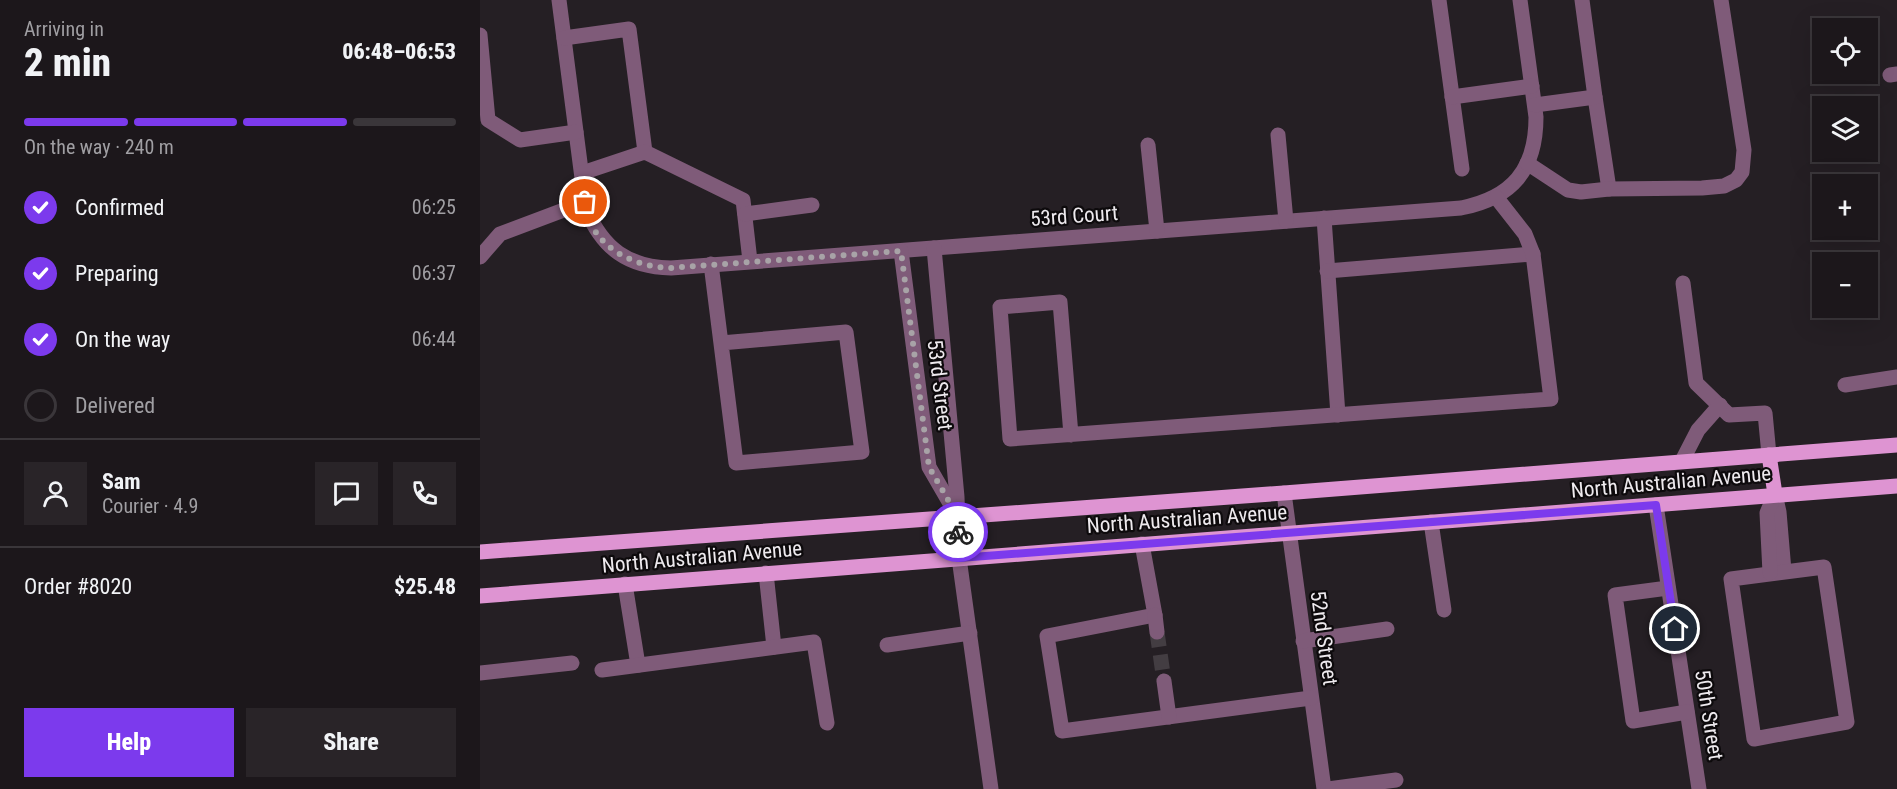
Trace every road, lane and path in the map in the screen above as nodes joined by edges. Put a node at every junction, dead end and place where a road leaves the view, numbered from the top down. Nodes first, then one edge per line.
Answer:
1 (560, 0) edge
2 (1439, 0) edge
3 (1520, 0) edge
4 (1582, 0) edge
5 (1720, 0) edge
6 (480, 35) edge
7 (564, 38) junction
8 (1532, 86) junction
9 (1452, 97) junction
10 (1595, 97) junction
11 (1535, 105) junction
12 (576, 132) junction
13 (1278, 135) dead end
14 (1148, 145) dead end
15 (645, 152) junction
16 (1525, 167) junction
17 (1462, 169) dead end
18 (582, 173) junction
19 (1609, 189) junction
20 (1496, 197) junction
21 (585, 202) junction
22 (812, 205) dead end
23 (745, 214) junction
24 (1324, 218) junction
25 (1286, 221) junction
26 (1157, 231) junction
27 (934, 248) junction
28 (901, 251) junction
29 (1533, 254) junction
30 (480, 257) edge
31 (750, 261) junction
32 (711, 264) junction
33 (1327, 271) junction
34 (1683, 283) dead end
35 (721, 343) junction
36 (1897, 377) edge
37 (1845, 385) dead end
38 (1719, 405) junction
39 (1338, 415) junction
40 (1071, 435) junction
41 (1897, 445) edge
42 (1769, 454) junction
43 (1682, 461) junction
44 (1897, 486) edge
45 (1284, 493) junction
46 (1775, 494) junction
47 (1656, 505) junction
48 (958, 517) junction
49 (1431, 522) junction
50 (1288, 533) junction
51 (1142, 544) junction
52 (480, 552) edge
53 (959, 558) junction
54 (1777, 572) junction
55 (766, 573) junction
56 (625, 584) junction
57 (1668, 588) junction
58 (480, 596) edge
59 (1444, 610) dead end
60 (1155, 615) junction
61 (1387, 629) dead end
62 (1157, 632) tunnel mouth
63 (970, 633) junction
64 (1303, 641) junction
65 (887, 645) dead end
66 (774, 647) junction
67 (572, 663) dead end
68 (638, 665) junction
69 (602, 670) dead end
70 (480, 673) edge
71 (1164, 681) tunnel mouth
72 (1311, 698) junction
73 (1687, 712) junction
74 (1169, 717) junction
75 (827, 723) dead end
76 (1396, 780) dead end
77 (991, 789) edge
78 (1326, 789) edge
79 (1699, 789) edge

1 - 7 street
2 - 9 street
3 - 8 street
4 - 10 street
5 - 19 street
6 - 12 street
7 - 12 street
7 - 15 street
8 - 9 street
8 - 11 street
9 - 17 street
10 - 11 street
10 - 19 street
11 - 16 street
12 - 18 street
13 - 25 street
14 - 26 street
15 - 18 street
15 - 23 street
16 - 19 street
16 - 20 street, 53rd Court
18 - 21 street
20 - 24 street, 53rd Court
20 - 29 street
21 - 30 street
21 - 32 street, 53rd Court
22 - 23 street
23 - 31 street
24 - 25 street, 53rd Court
24 - 33 street
25 - 26 street, 53rd Court
26 - 27 street, 53rd Court
27 - 28 street, 53rd Court
27 - 48 street, 53rd Street
28 - 31 street, 53rd Court
28 - 48 street, 53rd Street
29 - 33 street
29 - 39 street
31 - 32 street, 53rd Court
32 - 35 street
33 - 39 street
34 - 38 street
35 - 35 street
36 - 37 street
38 - 42 street
38 - 43 street
39 - 40 street
40 - 40 street
41 - 42 main road, North Australian Avenue
42 - 43 main road, North Australian Avenue
42 - 46 main road
43 - 45 main road, North Australian Avenue
44 - 46 main road, North Australian Avenue
45 - 48 main road, North Australian Avenue
45 - 50 street, 52nd Street
46 - 47 main road, North Australian Avenue
46 - 54 street
47 - 49 main road, North Australian Avenue
47 - 57 street, 50th Street
48 - 52 main road, North Australian Avenue
48 - 53 street, 53rd Street
49 - 50 main road, North Australian Avenue
49 - 59 street
50 - 51 main road, North Australian Avenue
50 - 64 street, 52nd Street
51 - 53 main road, North Australian Avenue
51 - 60 street
53 - 55 main road, North Australian Avenue
53 - 63 street, 53rd Street
54 - 54 street
55 - 56 main road, North Australian Avenue
55 - 66 street
56 - 58 main road, North Australian Avenue
56 - 68 street
57 - 73 street, 50th Street
57 - 73 street
60 - 62 street
60 - 74 street
61 - 64 street
63 - 65 street
63 - 77 street, 53rd Street
64 - 72 street, 52nd Street
66 - 68 street
66 - 75 street
67 - 70 street
68 - 69 street
71 - 74 street
72 - 74 street
72 - 78 street, 52nd Street
73 - 79 street, 50th Street
76 - 78 street

